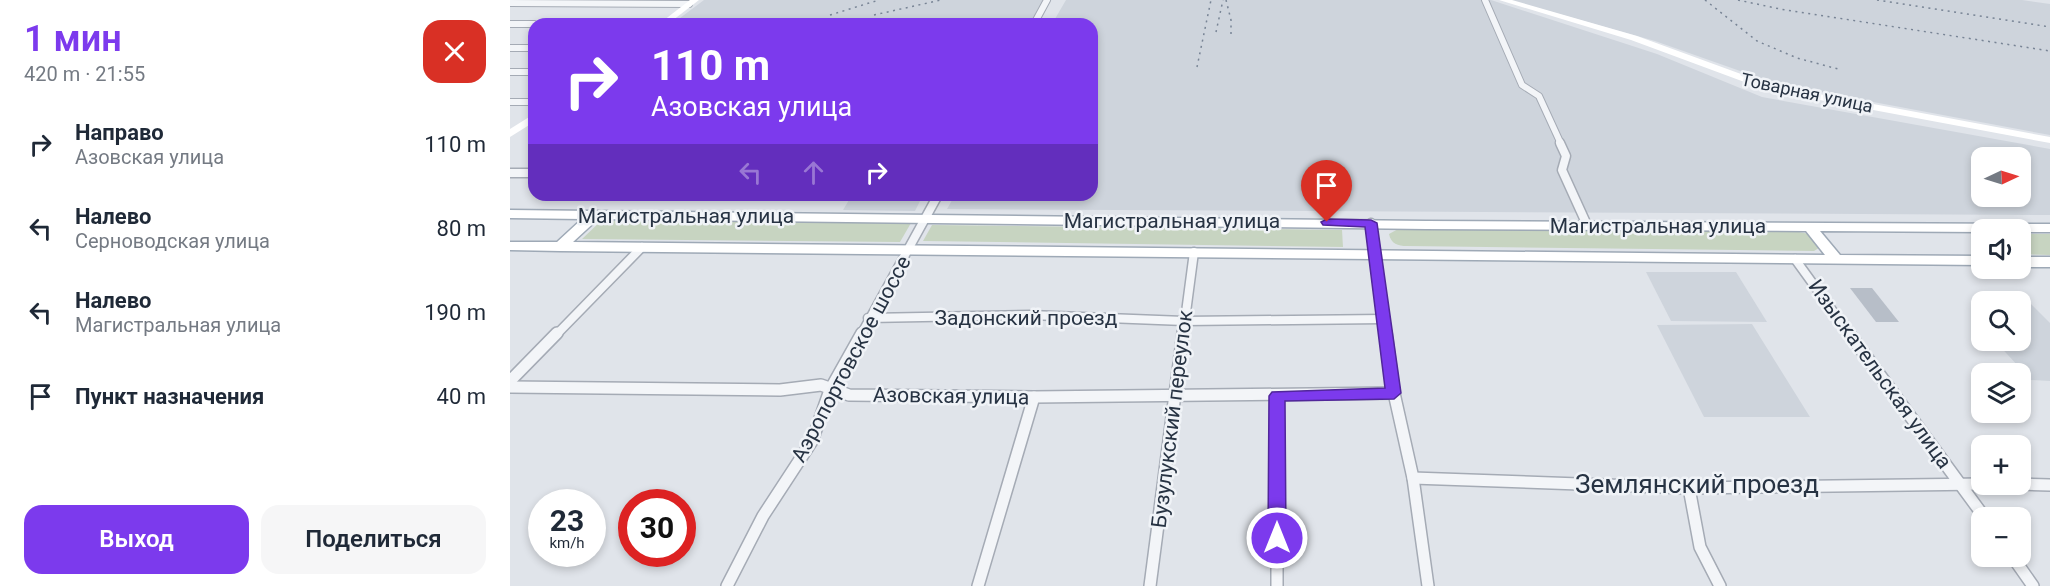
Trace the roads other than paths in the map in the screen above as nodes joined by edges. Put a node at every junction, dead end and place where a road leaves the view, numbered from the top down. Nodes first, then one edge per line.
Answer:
1 (1047, 0) edge
2 (1485, 0) edge
3 (1503, 0) edge
4 (692, 2) edge
5 (510, 3) edge
6 (671, 18) edge
7 (1037, 18) edge
8 (510, 24) edge
9 (528, 24) edge
10 (510, 48) edge
11 (528, 48) edge
12 (510, 72) edge
13 (528, 72) edge
14 (510, 102) edge
15 (528, 102) edge
16 (528, 121) edge
17 (510, 134) edge
18 (2050, 140) edge
19 (510, 173) edge
20 (528, 173) edge
21 (935, 201) edge
22 (510, 214) edge
23 (592, 216) junction
24 (925, 219) junction
25 (1371, 223) junction
26 (1587, 225) junction
27 (1810, 227) junction
28 (2050, 228) edge
29 (510, 246) edge
30 (560, 247) junction
31 (642, 247) junction
32 (908, 250) junction
33 (1194, 252) junction
34 (1375, 254) junction
35 (1795, 259) junction
36 (1836, 260) junction
37 (1971, 261) edge
38 (2031, 262) edge
39 (2050, 262) edge
40 (868, 318) junction
41 (1384, 319) junction
42 (1184, 321) junction
43 (510, 381) edge
44 (510, 387) edge
45 (830, 390) junction
46 (1394, 393) junction
47 (1174, 396) junction
48 (1277, 396) junction
49 (1034, 397) junction
50 (1413, 478) junction
51 (1960, 483) junction
52 (1971, 484) edge
53 (2031, 484) edge
54 (2050, 485) edge
55 (1689, 488) junction
56 (1977, 507) edge
57 (2020, 567) edge
58 (727, 586) edge
59 (978, 586) edge
60 (1150, 586) edge
61 (1277, 586) edge
62 (1428, 586) edge
63 (1720, 586) edge
64 (2033, 586) edge

1 - 7 street
2 - 26 street
3 - 18 street, Товарная улица
4 - 5 street
4 - 6 street
8 - 9 street
10 - 11 street
12 - 13 street
14 - 15 street
16 - 17 street
19 - 20 street
21 - 24 street, Аэропортовское шоссе
22 - 23 main road, Магистральная улица
23 - 24 main road, Магистральная улица
23 - 30 main road
24 - 25 main road, Магистральная улица
24 - 32 street, Аэропортовское шоссе
25 - 26 main road, Магистральная улица
25 - 34 street
26 - 27 main road, Магистральная улица
27 - 28 main road, Магистральная улица
27 - 36 main road
29 - 30 main road, Магистральная улица
30 - 31 main road, Магистральная улица
31 - 32 main road, Магистральная улица
31 - 43 street
32 - 33 main road, Магистральная улица
32 - 40 street, Аэропортовское шоссе
33 - 34 main road, Магистральная улица
33 - 42 street, Бузулукский переулок
34 - 35 main road, Магистральная улица
34 - 41 street
35 - 36 main road, Магистральная улица
35 - 51 street, Изыскательская улица
36 - 37 main road, Магистральная улица
38 - 39 main road
40 - 42 street, Задонский проезд
40 - 45 street, Аэропортовское шоссе
41 - 42 street, Задонский проезд
41 - 46 street
42 - 47 street, Бузулукский переулок
44 - 45 street, Азовская улица
45 - 49 street, Азовская улица
45 - 58 street, Аэропортовское шоссе
46 - 48 street, Азовская улица
46 - 50 street
47 - 48 street, Азовская улица
47 - 49 street, Азовская улица
47 - 60 street, Бузулукский переулок
48 - 61 street
49 - 59 street
50 - 55 street, Землянский проезд
50 - 62 street
51 - 52 street, Землянский проезд
51 - 55 street, Землянский проезд
51 - 56 street, Изыскательская улица
53 - 54 street
55 - 63 street
57 - 64 street

